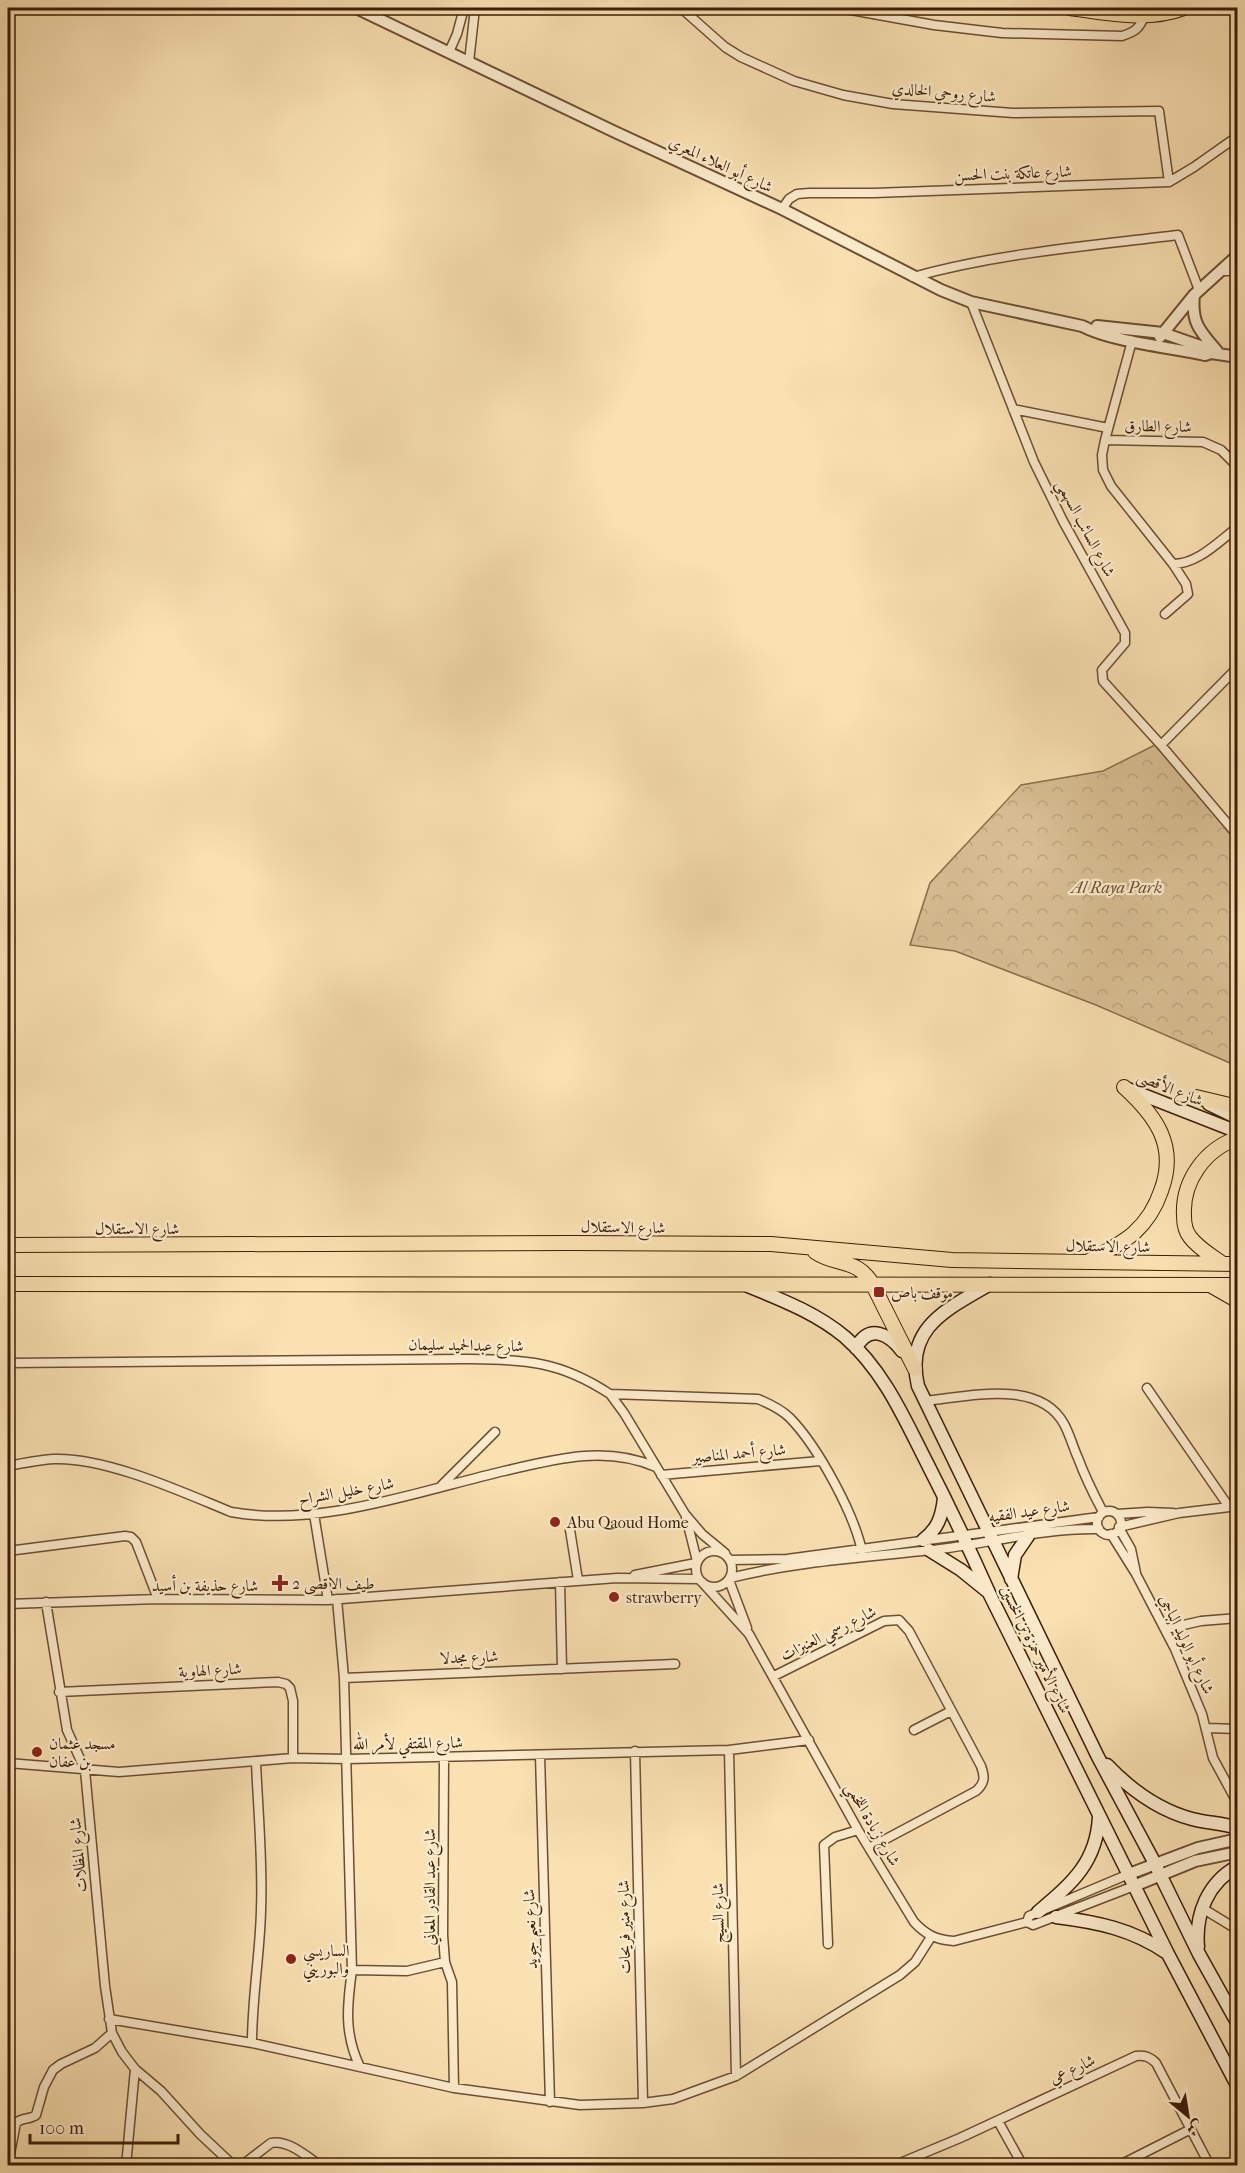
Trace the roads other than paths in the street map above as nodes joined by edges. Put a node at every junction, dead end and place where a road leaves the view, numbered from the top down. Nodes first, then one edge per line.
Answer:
1 (356, 8) edge
2 (464, 8) edge
3 (475, 8) edge
4 (681, 8) edge
5 (840, 8) edge
6 (1070, 8) edge
7 (1184, 8) edge
8 (1144, 16) junction
9 (450, 52) junction
10 (469, 62) junction
11 (1238, 136) edge
12 (1169, 182) junction
13 (782, 209) junction
14 (1238, 255) edge
15 (1221, 271) junction
16 (1238, 271) edge
17 (913, 277) junction
18 (1197, 292) junction
19 (971, 302) junction
20 (1082, 326) junction
21 (1163, 333) junction
22 (1132, 340) junction
23 (1154, 344) junction
24 (1215, 353) junction
25 (1238, 357) edge
26 (1013, 409) junction
27 (1108, 428) junction
28 (1105, 440) junction
29 (1238, 467) edge
30 (1238, 527) edge
31 (1173, 564) junction
32 (1165, 614) dead end
33 (1238, 667) edge
34 (1161, 745) junction
35 (1238, 836) edge
36 (1124, 1087) joint
37 (1196, 1097) joint
38 (1238, 1107) edge
39 (1238, 1118) edge
40 (1238, 1132) edge
41 (1238, 1138) edge
42 (8, 1245) edge
43 (809, 1247) junction
44 (1087, 1262) junction
45 (1222, 1264) junction
46 (1238, 1264) edge
47 (8, 1284) edge
48 (637, 1284) junction
49 (743, 1284) junction
50 (990, 1284) junction
51 (1209, 1284) junction
52 (1238, 1285) edge
53 (873, 1286) junction
54 (626, 1298) dead end
55 (1238, 1300) edge
56 (856, 1348) junction
57 (8, 1363) edge
58 (915, 1369) junction
59 (1147, 1388) dead end
60 (610, 1394) junction
61 (924, 1401) junction
62 (495, 1432) dead end
63 (820, 1461) junction
64 (8, 1466) edge
65 (658, 1471) junction
66 (442, 1485) junction
67 (944, 1496) junction
68 (1233, 1507) edge
69 (1179, 1513) junction
70 (314, 1514) junction
71 (685, 1514) junction
72 (1101, 1514) junction
73 (1117, 1515) junction
74 (1119, 1527) junction
75 (1099, 1528) junction
76 (1045, 1529) junction
77 (570, 1530) dead end
78 (1111, 1534) junction
79 (991, 1536) junction
80 (1028, 1536) junction
81 (965, 1540) junction
82 (926, 1545) junction
83 (8, 1551) edge
84 (863, 1552) junction
85 (727, 1556) junction
86 (697, 1562) junction
87 (1136, 1574) junction
88 (617, 1578) junction
89 (729, 1579) junction
90 (1011, 1580) junction
91 (578, 1581) junction
92 (700, 1581) junction
93 (560, 1582) junction
94 (990, 1595) junction
95 (158, 1599) junction
96 (333, 1600) junction
97 (46, 1602) junction
98 (8, 1604) edge
99 (1238, 1618) edge
100 (1166, 1629) junction
101 (749, 1634) junction
102 (675, 1664) dead end
103 (562, 1669) junction
104 (774, 1676) junction
105 (344, 1678) junction
106 (60, 1692) junction
107 (951, 1711) junction
108 (1207, 1728) junction
109 (1238, 1729) edge
110 (914, 1730) dead end
111 (809, 1740) junction
112 (729, 1750) junction
113 (635, 1751) junction
114 (540, 1755) junction
115 (1098, 1757) junction
116 (293, 1758) junction
117 (444, 1758) junction
118 (347, 1760) junction
119 (256, 1762) junction
120 (8, 1763) edge
121 (85, 1770) junction
122 (1238, 1804) edge
123 (1100, 1815) junction
124 (1238, 1828) edge
125 (858, 1830) junction
126 (1238, 1839) edge
127 (869, 1848) junction
128 (1238, 1852) edge
129 (1238, 1866) edge
130 (1157, 1870) junction
131 (1132, 1880) junction
132 (1202, 1908) junction
133 (1038, 1912) junction
134 (1056, 1917) junction
135 (1027, 1922) junction
136 (1238, 1930) edge
137 (932, 1937) junction
138 (828, 1944) dead end
139 (1168, 1954) junction
140 (1199, 1954) junction
141 (445, 1962) junction
142 (351, 1970) junction
143 (1225, 1998) junction
144 (1238, 2011) edge
145 (109, 2019) junction
146 (1238, 2024) edge
147 (112, 2033) junction
148 (252, 2043) junction
149 (360, 2067) junction
150 (135, 2069) junction
151 (736, 2076) junction
152 (1238, 2087) edge
153 (454, 2088) junction
154 (550, 2102) junction
155 (643, 2103) junction
156 (998, 2121) junction
157 (1191, 2129) junction
158 (8, 2164) edge
159 (126, 2166) edge
160 (234, 2166) edge
161 (241, 2166) edge
162 (321, 2166) edge
163 (893, 2166) edge
164 (1023, 2166) edge
165 (1118, 2166) edge
166 (1210, 2166) edge

1 - 9 street, شارع أبو العلاء المعري
2 - 9 street
3 - 10 street
4 - 12 street, شارع روحي الخالدي
5 - 8 street
6 - 8 highway
7 - 8 highway
9 - 10 street, شارع أبو العلاء المعري
10 - 13 street, شارع أبو العلاء المعري
11 - 12 street
12 - 13 street, شارع عاتكة بنت الحسن
13 - 17 street, شارع أبو العلاء المعري
14 - 15 street
15 - 16 street
15 - 18 street
17 - 18 street
17 - 19 street, شارع أبو العلاء المعري
18 - 21 street
18 - 24 street
19 - 20 street, شارع أبو العلاء المعري
19 - 26 street, شارع السائب السهمي
20 - 21 street, شارع أبو العلاء المعري
20 - 22 street, شارع أبو العلاء المعري
21 - 23 street
21 - 24 street, شارع أبو العلاء المعري
22 - 23 street, شارع أبو العلاء المعري
22 - 27 street
23 - 24 street, شارع أبو العلاء المعري
24 - 25 street, شارع أبو العلاء المعري
26 - 27 street
26 - 34 street, شارع السائب السهمي
27 - 28 street
28 - 29 street, شارع الطارق
28 - 31 street
30 - 31 street
31 - 32 street
33 - 34 street
34 - 35 street, شارع السائب السهمي
36 - 40 main road, شارع الأقصى
36 - 44 highway
37 - 38 highway
37 - 39 main road, شارع الأقصى
41 - 45 highway
42 - 43 highway, شارع الاستقلال
43 - 44 highway, شارع الاستقلال
43 - 53 highway
44 - 45 highway, شارع الاستقلال
45 - 46 highway, شارع الاستقلال
47 - 48 highway
48 - 49 highway
48 - 54 highway
49 - 53 highway
49 - 56 main road, شارع الأمير حمزة بن الحسين
50 - 51 highway
50 - 53 highway
50 - 58 main road, شارع الأمير حمزة بن الحسين
51 - 52 highway
51 - 55 highway
53 - 58 highway
56 - 58 main road
56 - 67 main road, شارع الأمير حمزة بن الحسين
57 - 60 street, شارع عبدالحميد سليمان
58 - 61 main road, شارع الأمير حمزة بن الحسين
59 - 68 street
60 - 63 street, شارع عبدالحميد سليمان
60 - 65 street
61 - 72 street
61 - 79 main road, شارع الأمير حمزة بن الحسين
62 - 66 street
63 - 65 street, شارع أحمد المناصير
63 - 84 street, شارع عبدالحميد سليمان
64 - 70 street, شارع خليل الشراح
65 - 66 street, شارع خليل الشراح
65 - 71 street
66 - 70 street, شارع خليل الشراح
67 - 81 main road, شارع الأمير حمزة بن الحسين
67 - 82 main road
68 - 69 street
69 - 73 street
69 - 74 street
70 - 96 street
71 - 85 street
71 - 86 street
72 - 73 street
72 - 75 street
72 - 76 street, شارع عيد الفقيه
73 - 74 street
74 - 78 street
74 - 87 street, شارع أبو الوليد الباجي
75 - 76 street, شارع عيد الفقيه
75 - 78 street
76 - 79 street, شارع عيد الفقيه
76 - 80 street, شارع عيد الفقيه
77 - 91 street
78 - 87 street, شارع أبو الوليد الباجي
79 - 80 street, شارع عيد الفقيه
79 - 81 street, شارع عيد الفقيه
79 - 90 main road, شارع الأمير حمزة بن الحسين
80 - 90 main road
81 - 82 street, شارع عيد الفقيه
81 - 94 main road, شارع الأمير حمزة بن الحسين
82 - 84 street, شارع عيد الفقيه
82 - 94 main road
83 - 95 street
84 - 85 street
84 - 89 street
85 - 86 street
85 - 89 street
86 - 88 street, شارع حذيفة بن أسيد
86 - 92 street
87 - 100 street, شارع أبو الوليد الباجي
88 - 91 street, شارع حذيفة بن أسيد
88 - 92 street, شارع حذيفة بن أسيد
89 - 92 street
89 - 101 street, شارع زيادة اللخمي
90 - 115 main road, شارع الأمير حمزة بن الحسين
91 - 93 street, شارع حذيفة بن أسيد
92 - 101 street, شارع زيادة اللخمي
93 - 96 street, شارع حذيفة بن أسيد
93 - 103 street
94 - 123 main road, شارع الأمير حمزة بن الحسين
95 - 96 street, شارع حذيفة بن أسيد
95 - 97 street, شارع حذيفة بن أسيد
96 - 105 street
97 - 98 street, شارع حذيفة بن أسيد
97 - 106 street, شارع المظلات
99 - 100 street
100 - 108 street, شارع أبو الوليد الباجي
101 - 104 street, شارع زيادة اللخمي
102 - 103 street, شارع مجدلا
103 - 105 street, شارع مجدلا
104 - 107 street, شارع رسمي العنيزات
104 - 111 street, شارع زيادة اللخمي
105 - 118 street
106 - 116 street, شارع الهاوية
106 - 121 street, شارع المظلات
107 - 110 street
107 - 127 street, شارع رسمي العنيزات
108 - 109 street
108 - 122 street, شارع أبو الوليد الباجي
111 - 112 street, شارع المقتفي لأمر الله
111 - 125 street, شارع زيادة اللخمي
112 - 113 street, شارع المقتفي لأمر الله
112 - 151 street, شارع السيح
113 - 114 street, شارع المقتفي لأمر الله
113 - 155 street, شارع منير فريحات
114 - 117 street, شارع المقتفي لأمر الله
114 - 154 street, شارع نعيم جويد
115 - 124 main road
115 - 130 main road, شارع الأمير حمزة بن الحسين
116 - 118 street, شارع المقتفي لأمر الله
116 - 119 street, شارع المقتفي لأمر الله
117 - 118 street, شارع المقتفي لأمر الله
117 - 141 street, شارع عبد القادر المعاني
118 - 142 street
119 - 121 street, شارع المقتفي لأمر الله
119 - 148 street
120 - 121 street, شارع المقتفي لأمر الله
121 - 145 street, شارع المظلات
123 - 131 main road, شارع الأمير حمزة بن الحسين
123 - 133 main road
125 - 127 street, شارع زيادة اللخمي
125 - 138 street
126 - 130 street
127 - 137 street, شارع زيادة اللخمي
128 - 130 street
129 - 132 main road
130 - 131 street
130 - 140 main road, شارع الأمير حمزة بن الحسين
131 - 133 street
131 - 134 street
131 - 139 main road, شارع الأمير حمزة بن الحسين
132 - 136 street
132 - 140 main road
133 - 135 street
134 - 135 street
134 - 139 main road
135 - 137 street
137 - 151 street
139 - 152 main road, شارع الأمير حمزة بن الحسين
140 - 143 main road, شارع الأمير حمزة بن الحسين
141 - 142 street, شارع عبد القادر المعاني
141 - 153 street
142 - 149 street
143 - 144 street
143 - 146 main road, شارع الأمير حمزة بن الحسين
145 - 147 street, شارع المظلات
145 - 148 street
147 - 150 street, شارع المظلات
147 - 158 street
148 - 149 street
149 - 153 street
150 - 159 street
150 - 160 street, شارع المظلات
151 - 155 street
153 - 154 street
154 - 155 street
156 - 157 street, شارع عي
156 - 163 street, شارع عي
156 - 164 street
157 - 165 street
157 - 166 street, شارع عي
161 - 162 street

